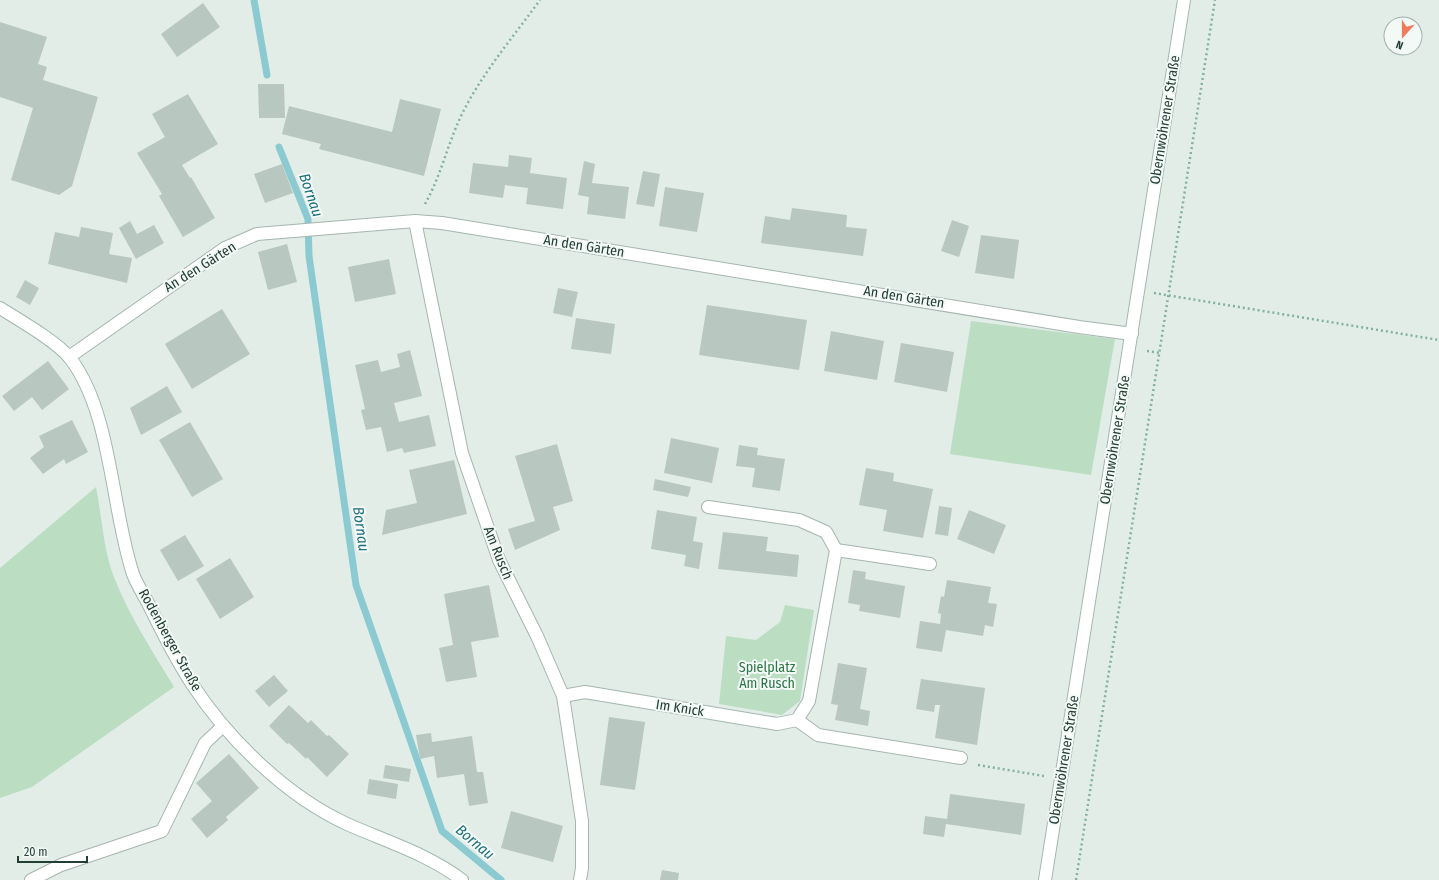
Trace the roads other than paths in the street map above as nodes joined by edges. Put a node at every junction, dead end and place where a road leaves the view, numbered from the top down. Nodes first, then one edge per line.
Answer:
1 (1184, 0) edge
2 (415, 221) junction
3 (0, 308) edge
4 (1132, 334) junction
5 (69, 357) junction
6 (708, 507) dead end
7 (836, 550) junction
8 (930, 564) dead end
9 (563, 696) junction
10 (797, 720) junction
11 (223, 726) junction
12 (961, 758) road end
13 (31, 880) edge
14 (462, 880) edge
15 (580, 880) edge
16 (1045, 880) edge

1 - 4 street, Obernwöhrener Straße
2 - 4 street, An den Gärten
2 - 5 street, An den Gärten
2 - 9 street, Am Rusch
3 - 5 street, Rodenberger Straße
4 - 16 street, Obernwöhrener Straße
5 - 11 street, Rodenberger Straße
6 - 7 street
7 - 8 street
7 - 10 street
9 - 10 street, Im Knick
9 - 15 street, Am Rusch
10 - 12 street
11 - 13 street
11 - 14 street, Rodenberger Straße

